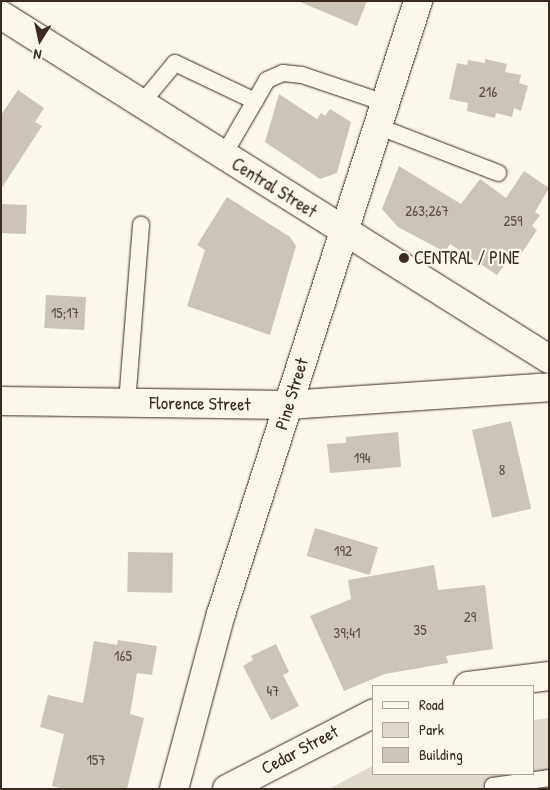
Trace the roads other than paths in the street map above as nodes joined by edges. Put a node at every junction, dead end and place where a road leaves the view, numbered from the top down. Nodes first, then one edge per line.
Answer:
1 (418, 1) edge
2 (1, 15) edge
3 (255, 101) junction
4 (141, 104) junction
5 (381, 114) junction
6 (223, 156) junction
7 (498, 173) dead end
8 (141, 225) dead end
9 (342, 231) junction
10 (549, 359) edge
11 (549, 387) edge
12 (1, 401) edge
13 (127, 403) junction
14 (288, 405) junction
15 (549, 676) edge
16 (476, 685) edge
17 (372, 714) edge
18 (549, 778) edge
19 (488, 788) edge
20 (174, 789) edge
21 (228, 789) edge

1 - 5 main road, Pine Street
2 - 4 main road, Central Street
3 - 4 lane
3 - 5 lane
3 - 6 lane
4 - 6 main road, Central Street
5 - 7 lane
5 - 9 main road, Pine Street
6 - 9 main road, Central Street
8 - 13 lane
9 - 10 main road, Central Street
9 - 14 main road, Pine Street
11 - 14 main road, Florence Street
12 - 13 main road, Florence Street
13 - 14 main road, Florence Street
14 - 20 main road, Pine Street
15 - 16 main road
17 - 21 main road, Cedar Street
18 - 19 lane

